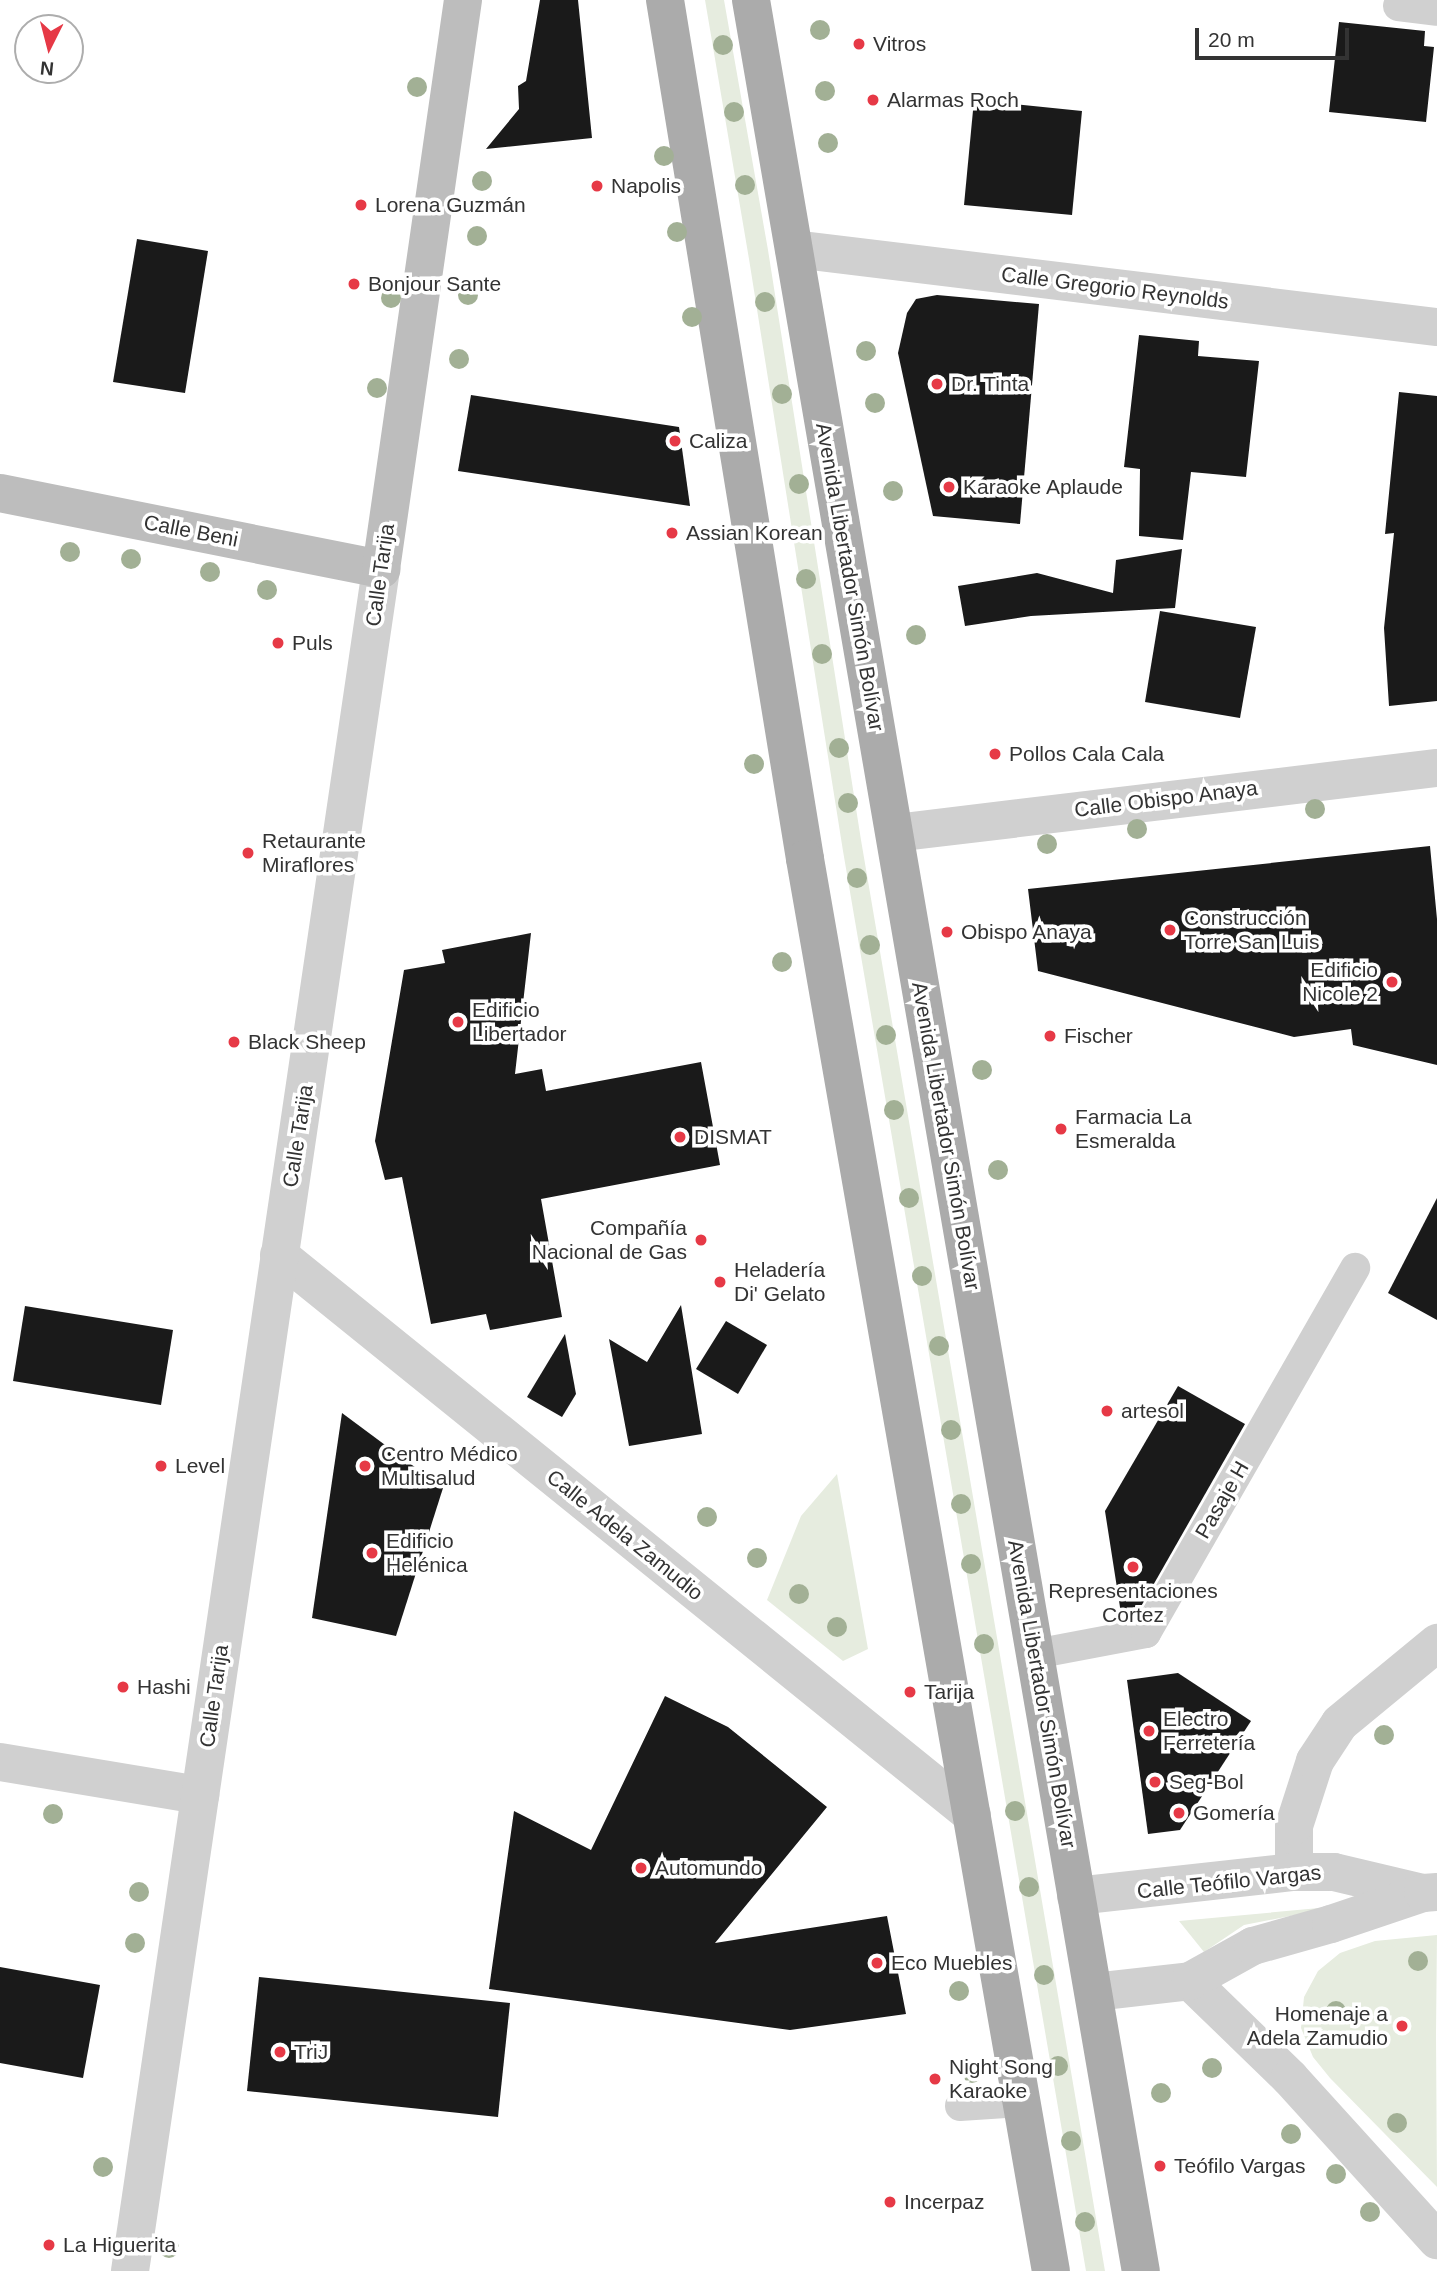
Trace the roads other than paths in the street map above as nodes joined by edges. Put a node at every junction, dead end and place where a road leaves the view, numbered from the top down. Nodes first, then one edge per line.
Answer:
1 (463, 0) edge
2 (664, 0) edge
3 (751, 0) edge
4 (1398, 6) dead end
5 (1437, 11) edge
6 (794, 249) junction
7 (1437, 327) edge
8 (0, 493) edge
9 (381, 569) junction
10 (1437, 768) edge
11 (895, 833) junction
12 (279, 1255) junction
13 (1355, 1268) dead end
14 (1437, 1643) edge
15 (1035, 1654) junction
16 (0, 1762) edge
17 (200, 1795) junction
18 (971, 1815) junction
19 (1294, 1872) junction
20 (1430, 1892) edge
21 (1076, 1896) junction
22 (1190, 1981) junction
23 (1094, 1992) junction
24 (1022, 2102) junction
25 (960, 2106) dead end
26 (1437, 2239) edge
27 (130, 2271) edge
28 (1051, 2271) edge
29 (1141, 2271) edge

1 - 9 main road, Calle Tarija
2 - 18 main road
3 - 6 main road, Avenida Libertador Simón Bolívar
4 - 5 lane
6 - 7 street, Calle Gregorio Reynolds
6 - 11 main road, Avenida Libertador Simón Bolívar
8 - 9 main road, Calle Beni
9 - 12 street, Calle Tarija
10 - 11 street, Calle Obispo Anaya
11 - 15 main road, Avenida Libertador Simón Bolívar
12 - 17 street, Calle Tarija
12 - 18 street, Calle Adela Zamudio
13 - 15 lane, Pasaje H
14 - 19 street
15 - 21 main road, Avenida Libertador Simón Bolívar
16 - 17 street
17 - 27 street, Calle Tarija
18 - 24 main road
19 - 20 street, Calle Teófilo Vargas
19 - 21 street, Calle Teófilo Vargas
20 - 22 street, Calle Teófilo Vargas
21 - 23 main road, Avenida Libertador Simón Bolívar
22 - 23 street, Calle Teófilo Vargas
22 - 26 street
23 - 29 main road, Avenida Libertador Simón Bolívar
24 - 25 lane
24 - 28 main road

